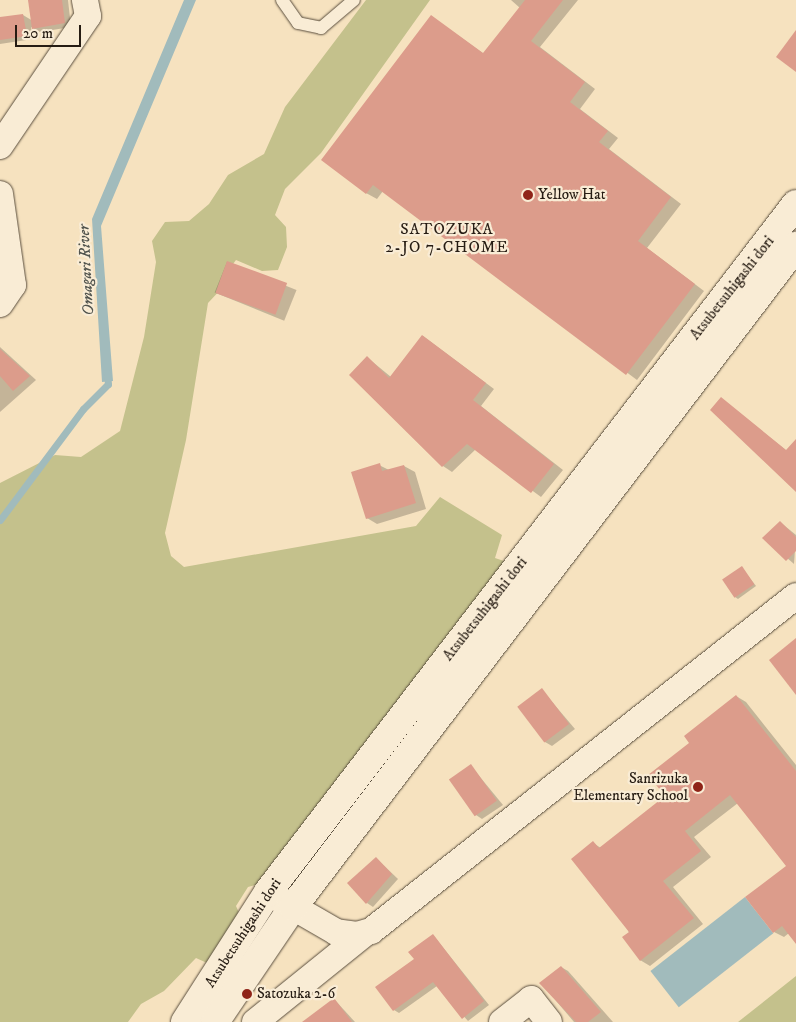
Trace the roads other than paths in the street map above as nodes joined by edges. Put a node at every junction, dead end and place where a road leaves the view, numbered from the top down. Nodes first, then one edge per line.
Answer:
1 (85, 0) edge
2 (282, 0) edge
3 (354, 0) edge
4 (0, 146) edge
5 (0, 194) edge
6 (796, 204) edge
7 (796, 246) edge
8 (0, 304) edge
9 (796, 596) edge
10 (268, 892) junction
11 (293, 907) junction
12 (364, 934) junction
13 (185, 1022) edge
14 (215, 1022) edge
15 (255, 1022) edge
16 (502, 1022) edge
17 (549, 1022) edge

1 - 4 street
2 - 3 lane
5 - 8 street
6 - 10 street, Atsubetsuhigashi dori
7 - 11 street, Atsubetsuhigashi dori
9 - 12 street
10 - 11 street
10 - 13 street, Atsubetsuhigashi dori
11 - 12 street
11 - 14 street, Atsubetsuhigashi dori
12 - 15 street
16 - 17 street

